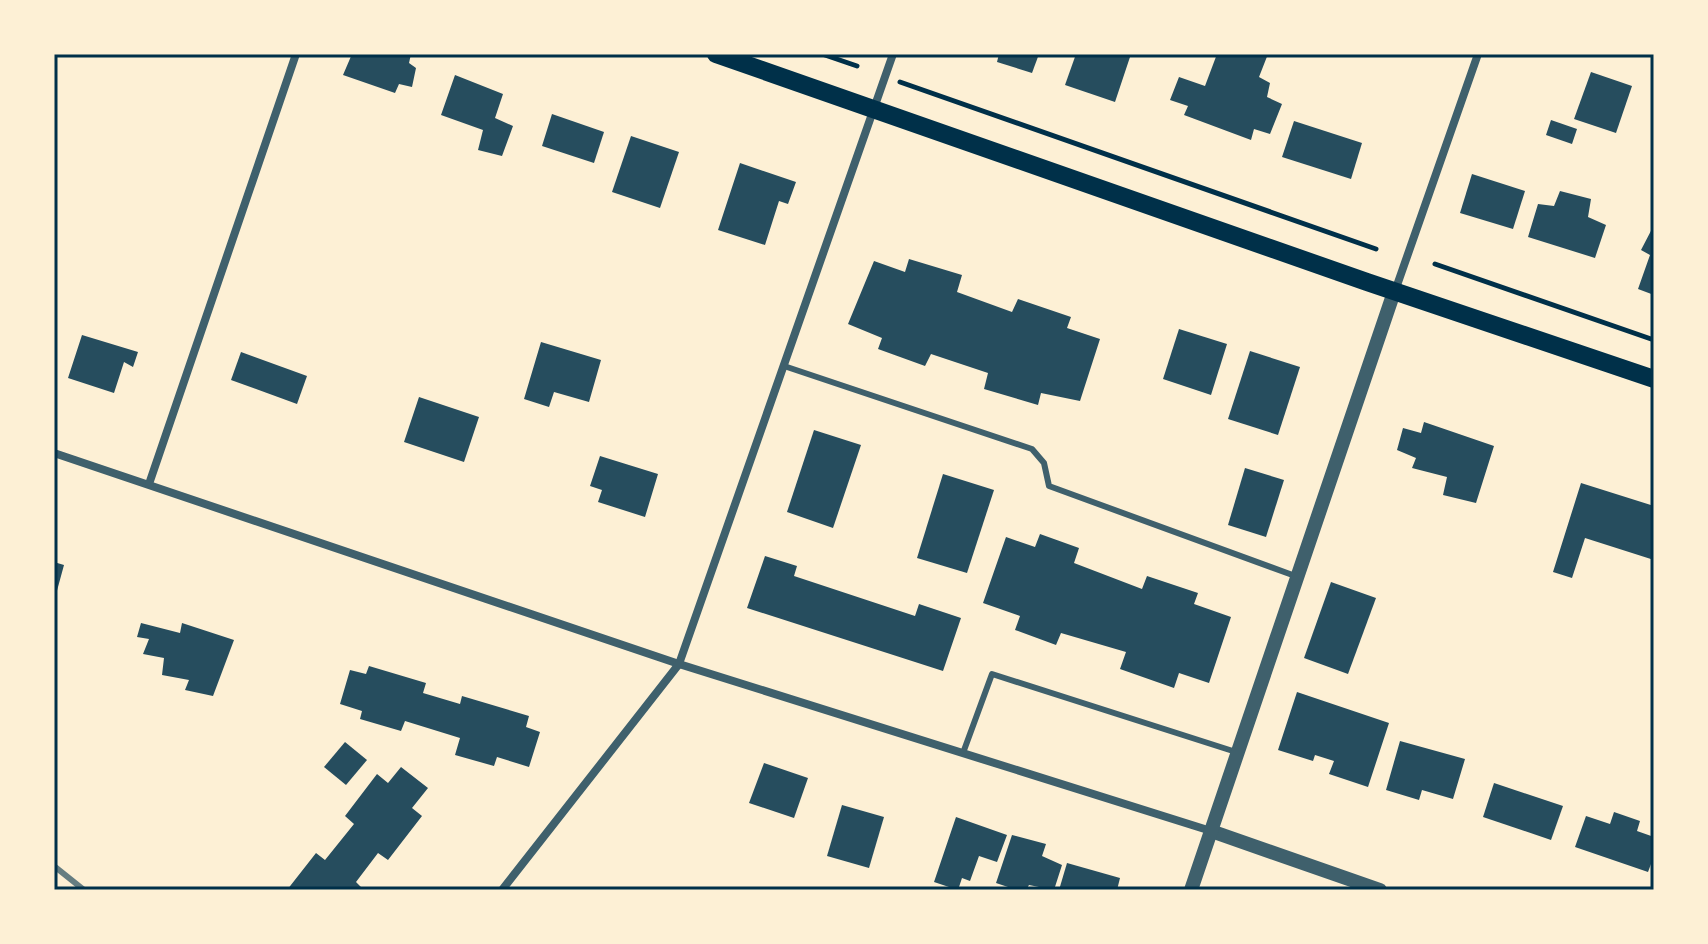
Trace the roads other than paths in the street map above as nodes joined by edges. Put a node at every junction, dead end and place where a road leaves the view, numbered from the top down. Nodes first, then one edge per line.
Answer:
1 (296, 54) edge
2 (716, 54) edge
3 (893, 54) edge
4 (1478, 54) edge
5 (875, 109) junction
6 (1394, 292) junction
7 (784, 366) junction
8 (1654, 379) edge
9 (54, 453) edge
10 (149, 484) junction
11 (1298, 577) junction
12 (679, 664) junction
13 (1238, 752) junction
14 (963, 753) junction
15 (1211, 831) junction
16 (502, 890) edge
17 (1191, 890) edge
18 (1380, 890) edge

1 - 10 street
2 - 5 main road
3 - 5 street
4 - 6 street
5 - 6 main road
5 - 7 street
6 - 8 main road
6 - 11 street
7 - 11 lane
7 - 12 street
9 - 10 street
10 - 12 street
11 - 13 street
12 - 14 street
12 - 16 street
13 - 14 lane
13 - 15 street
14 - 15 street
15 - 17 street
15 - 18 street

